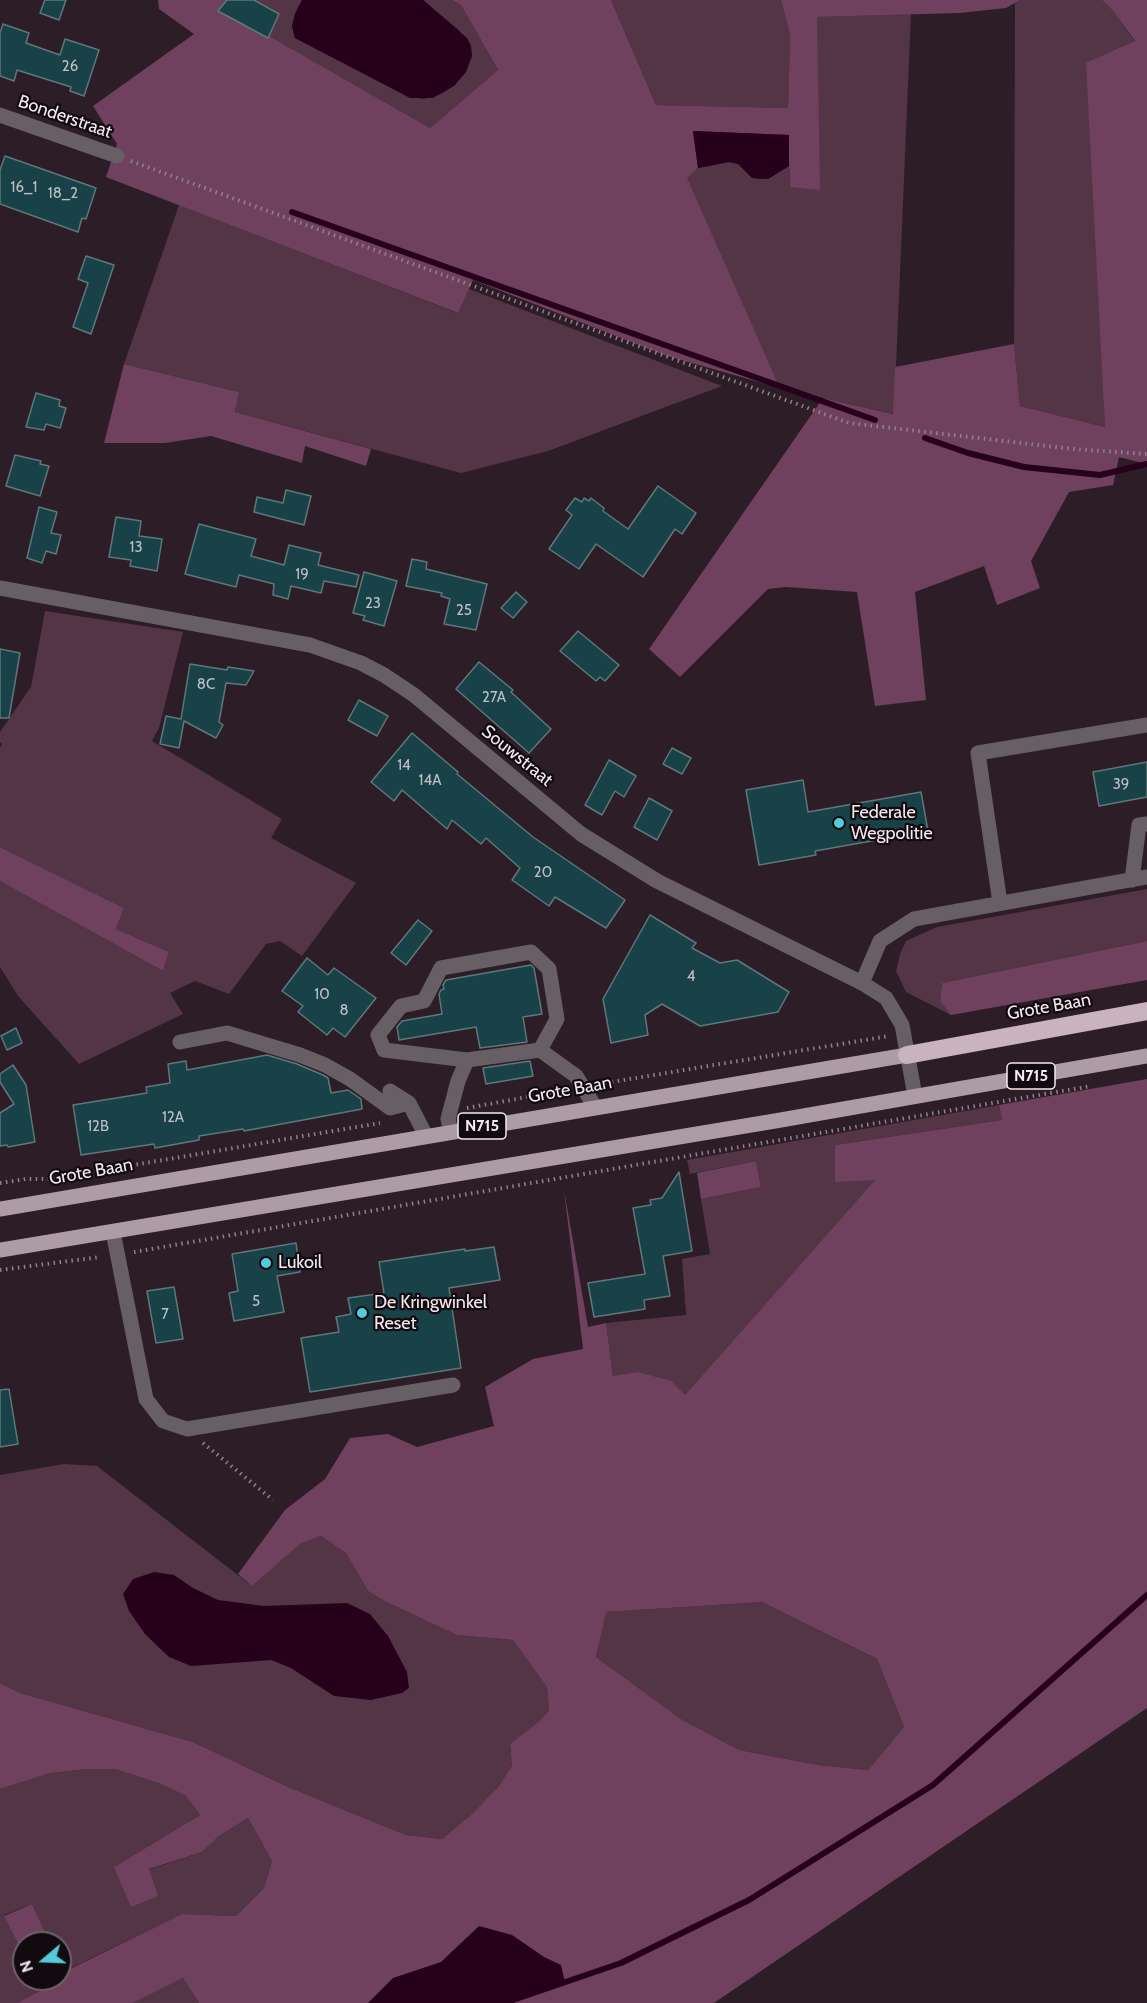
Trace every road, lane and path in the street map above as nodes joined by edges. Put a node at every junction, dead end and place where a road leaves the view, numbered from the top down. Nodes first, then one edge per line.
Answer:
1 (0, 115) edge
2 (117, 156) joint
3 (1147, 454) edge
4 (0, 588) edge
5 (1147, 725) edge
6 (1147, 824) edge
7 (1139, 878) edge
8 (1000, 903) junction
9 (862, 983) junction
10 (1147, 1011) edge
11 (180, 1042) dead end
12 (540, 1050) junction
13 (907, 1055) junction
14 (1147, 1056) edge
15 (467, 1060) junction
16 (1101, 1084) dead end
17 (390, 1091) dead end
18 (915, 1096) junction
19 (409, 1103) junction
20 (595, 1107) junction
21 (451, 1132) junction
22 (426, 1136) junction
23 (0, 1209) edge
24 (113, 1232) junction
25 (0, 1250) edge
26 (117, 1254) junction
27 (0, 1270) edge
28 (453, 1385) dead end
29 (187, 1429) junction
30 (273, 1500) dead end

1 - 2 street, Bonderstraat
2 - 3 path
4 - 9 street, Souwstraat
5 - 8 street
6 - 7 street
7 - 8 street
8 - 9 street
9 - 13 street, Souwstraat
10 - 13 highway, Grote Baan / N715
11 - 19 street
12 - 15 street
12 - 15 street
12 - 20 street
13 - 18 street, Souwstraat
13 - 20 main road, Grote Baan / N715
14 - 18 main road, N715
15 - 21 street
16 - 26 path
17 - 19 street
18 - 24 main road, N715
19 - 22 street
20 - 21 main road, Grote Baan / N715
21 - 22 main road, Grote Baan / N715
22 - 23 main road, Grote Baan / N715
24 - 25 main road, N715
24 - 26 street
26 - 27 path
26 - 29 street
28 - 29 street
29 - 30 path

